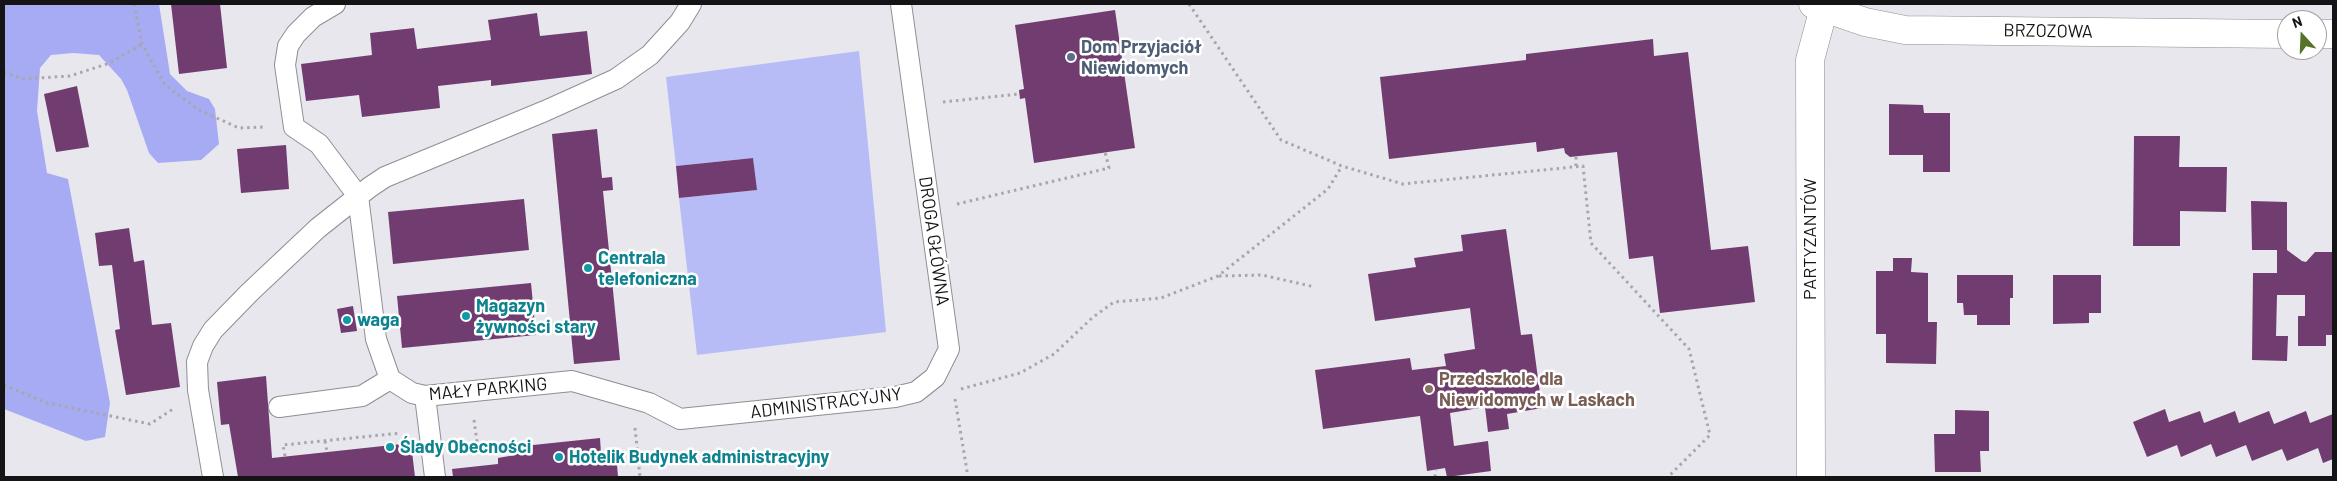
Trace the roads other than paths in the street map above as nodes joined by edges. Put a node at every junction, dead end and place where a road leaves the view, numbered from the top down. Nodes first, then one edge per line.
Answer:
1 (333, 4) edge
2 (691, 4) edge
3 (901, 4) edge
4 (1821, 5) edge
5 (2277, 34) edge
6 (358, 196) junction
7 (949, 349) joint
8 (390, 379) junction
9 (425, 396) junction
10 (279, 407) dead end
11 (680, 419) joint
12 (213, 477) edge
13 (435, 477) edge
14 (1810, 477) edge

1 - 6 lane
2 - 6 lane
3 - 7 lane, DROGA GŁÓWNA
4 - 5 street, BRZOZOWA
4 - 14 street, PARTYZANTÓW
6 - 8 lane
6 - 12 lane
7 - 11 lane, ADMINISTRACYJNY
8 - 9 lane, MAŁY PARKING
8 - 10 lane
9 - 11 lane, MAŁY PARKING
9 - 13 lane

